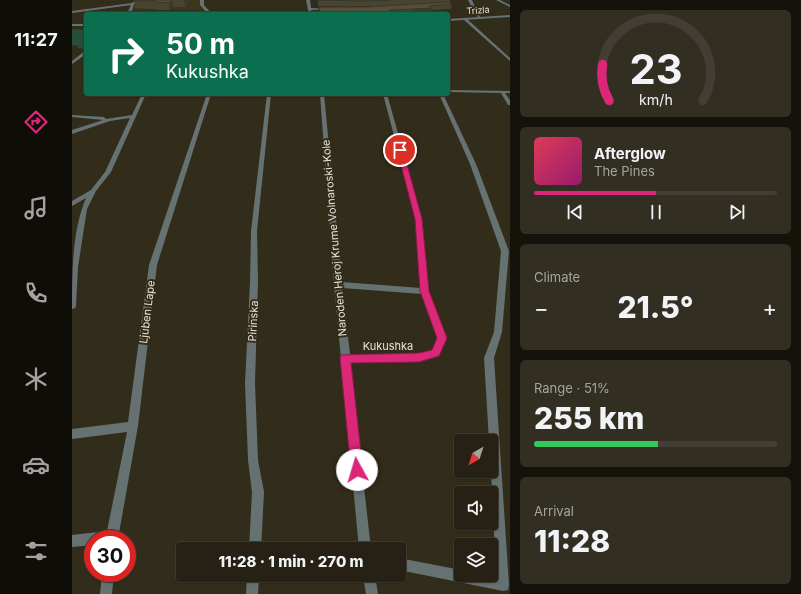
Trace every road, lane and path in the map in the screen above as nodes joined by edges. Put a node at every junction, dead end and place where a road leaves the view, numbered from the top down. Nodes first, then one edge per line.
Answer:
1 (138, 0) edge
2 (202, 0) edge
3 (308, 0) edge
4 (470, 0) edge
5 (498, 0) edge
6 (133, 4) junction
7 (510, 6) edge
8 (309, 9) junction
9 (336, 9) edge
10 (72, 12) edge
11 (131, 12) edge
12 (208, 12) edge
13 (310, 12) edge
14 (510, 16) edge
15 (481, 18) junction
16 (465, 19) junction
17 (450, 20) edge
18 (72, 25) edge
19 (84, 25) edge
20 (84, 54) edge
21 (510, 60) edge
22 (72, 63) edge
23 (450, 91) edge
24 (502, 92) junction
25 (510, 92) edge
26 (143, 96) edge
27 (208, 96) edge
28 (269, 96) edge
29 (322, 96) edge
30 (387, 96) edge
31 (442, 96) edge
32 (510, 104) edge
33 (72, 116) edge
34 (134, 116) junction
35 (109, 120) junction
36 (72, 132) edge
37 (93, 191) junction
38 (72, 204) edge
39 (507, 253) edge
40 (73, 269) edge
41 (338, 285) junction
42 (425, 291) junction
43 (72, 306) edge
44 (345, 358) junction
45 (133, 426) junction
46 (72, 434) edge
47 (114, 530) edge
48 (84, 540) edge
49 (72, 541) edge
50 (255, 542) edge
51 (364, 542) edge
52 (406, 565) edge
53 (107, 582) edge
54 (253, 582) edge
55 (370, 582) edge
56 (106, 594) edge
57 (252, 594) edge
58 (372, 594) edge

1 - 6 street
2 - 12 street
3 - 8 street
4 - 15 street
5 - 7 street
6 - 10 street
6 - 11 street
8 - 9 street
8 - 13 street
14 - 15 street, Trizla
15 - 16 street, Trizla
16 - 17 street, Trizla
16 - 21 street
18 - 19 street
20 - 22 street
23 - 24 street
24 - 25 street
24 - 32 street
26 - 34 street
27 - 45 street, Ljuben Lape
28 - 50 street, Pirinska
29 - 41 street, Naroden Heroj Krume Volnaroski-Kole
30 - 42 street, Kukushka
31 - 39 street
33 - 35 street
34 - 35 street
34 - 37 street
35 - 36 street
37 - 38 street
37 - 40 street
39 - 52 street
40 - 43 street
41 - 42 street
41 - 44 street, Naroden Heroj Krume Volnaroski-Kole
42 - 44 street, Kukushka
44 - 51 street, Naroden Heroj Krume Volnaroski-Kole
45 - 46 street
45 - 47 street, Ljuben Lape
48 - 49 street, Ljuben Lape
53 - 56 street
54 - 57 street
55 - 58 street

